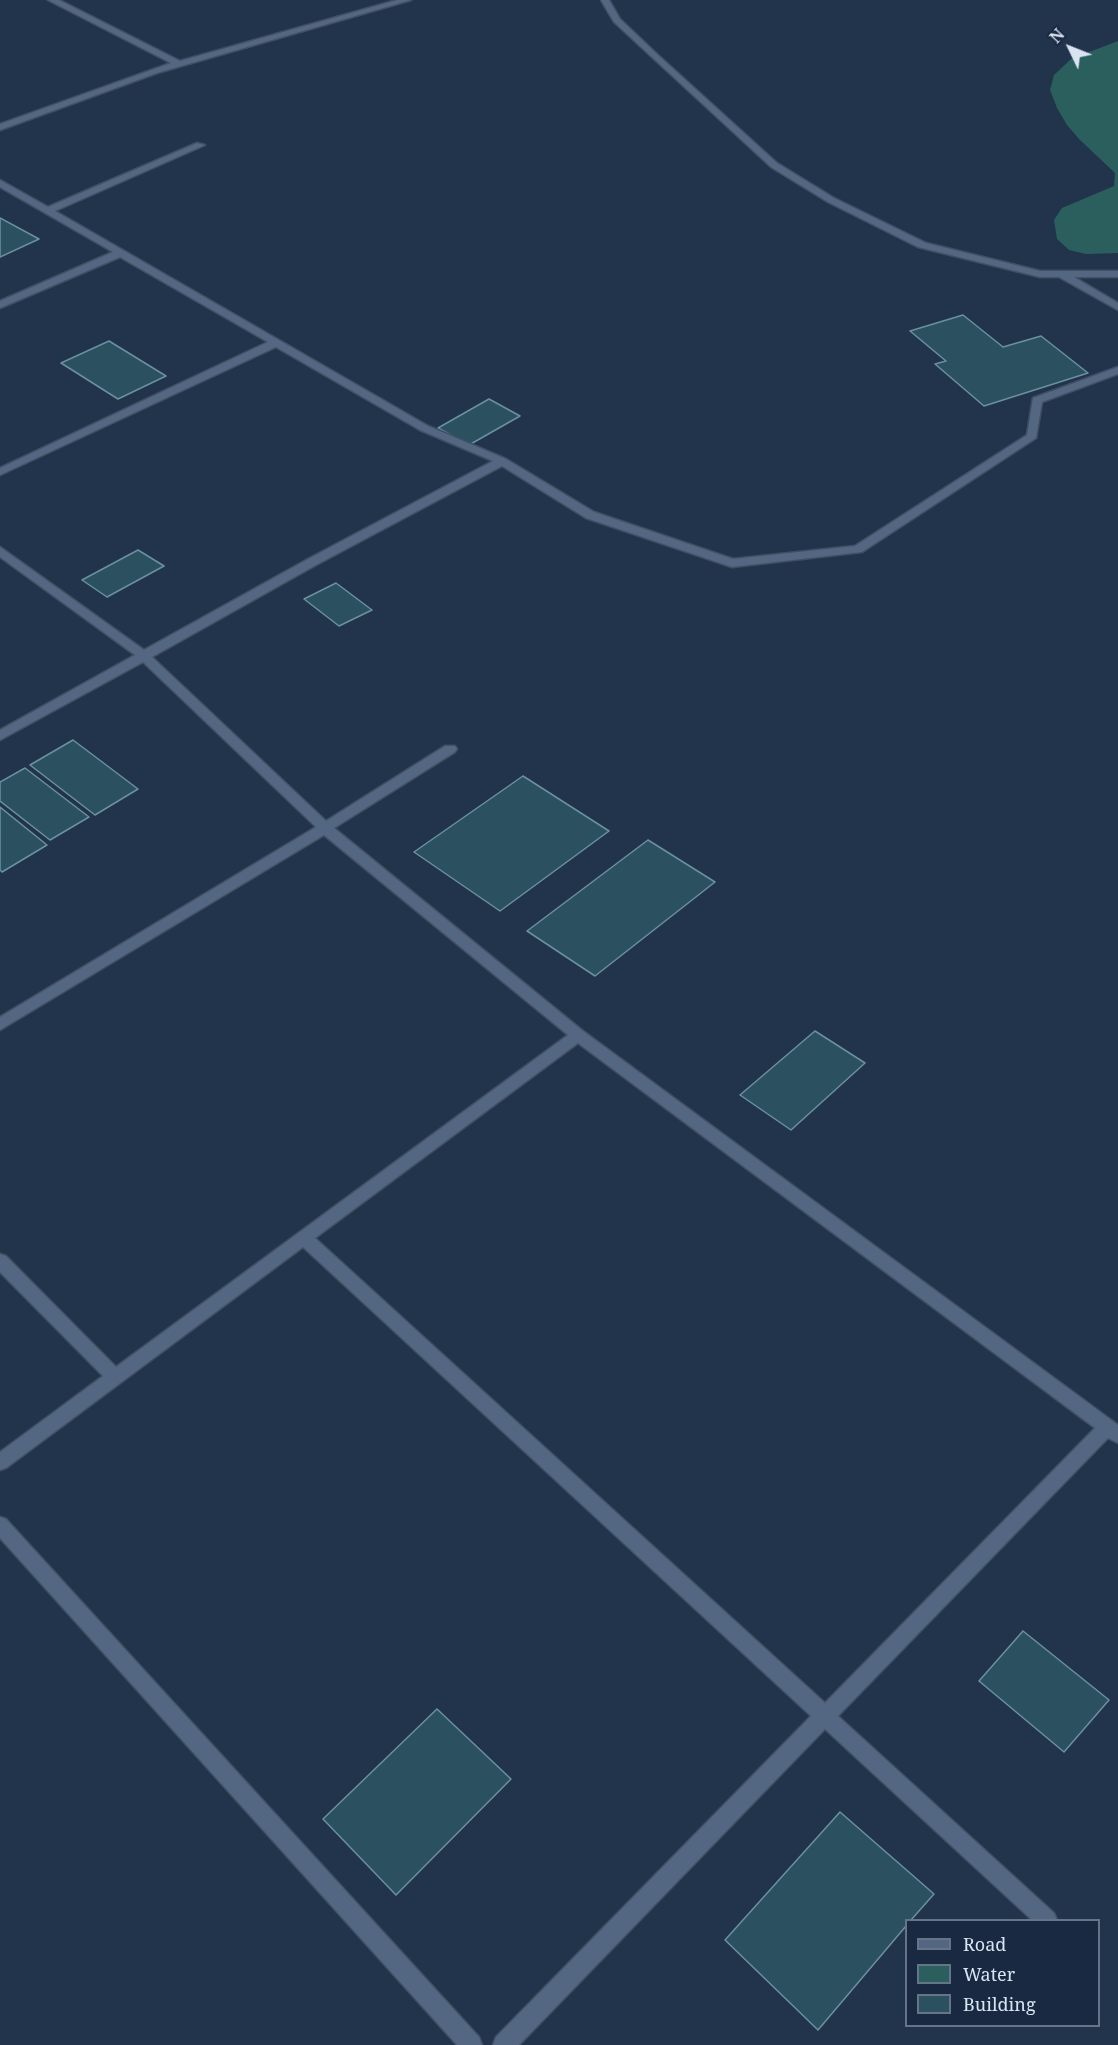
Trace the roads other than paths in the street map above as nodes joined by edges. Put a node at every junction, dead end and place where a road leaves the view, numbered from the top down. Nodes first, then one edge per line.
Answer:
1 (52, 0) edge
2 (407, 0) edge
3 (605, 0) edge
4 (178, 64) junction
5 (0, 127) edge
6 (200, 145) dead end
7 (0, 183) edge
8 (47, 211) junction
9 (120, 253) junction
10 (1060, 274) junction
11 (1118, 274) edge
12 (0, 305) edge
13 (1118, 307) edge
14 (275, 343) junction
15 (1118, 370) edge
16 (502, 461) junction
17 (0, 472) edge
18 (0, 551) edge
19 (144, 656) junction
20 (0, 736) edge
21 (450, 749) dead end
22 (325, 828) junction
23 (0, 1024) edge
24 (578, 1035) junction
25 (304, 1239) junction
26 (0, 1261) edge
27 (116, 1377) junction
28 (1112, 1431) edge
29 (0, 1462) edge
30 (0, 1525) edge
31 (826, 1717) junction
32 (1046, 1919) edge
33 (471, 2045) edge
34 (504, 2045) edge

1 - 4 street
2 - 4 street
3 - 10 street
4 - 5 street
6 - 8 street
7 - 8 street
8 - 9 street
9 - 12 street
9 - 14 street
10 - 11 street
10 - 13 street
14 - 16 street
14 - 17 street
15 - 16 street
16 - 19 street
18 - 19 street
19 - 20 street
19 - 22 street
21 - 22 street
22 - 23 street
22 - 24 street
24 - 25 street
24 - 28 street
25 - 27 street
25 - 31 street
26 - 27 street
27 - 29 street
28 - 31 street
30 - 33 street
31 - 32 street
31 - 34 street

